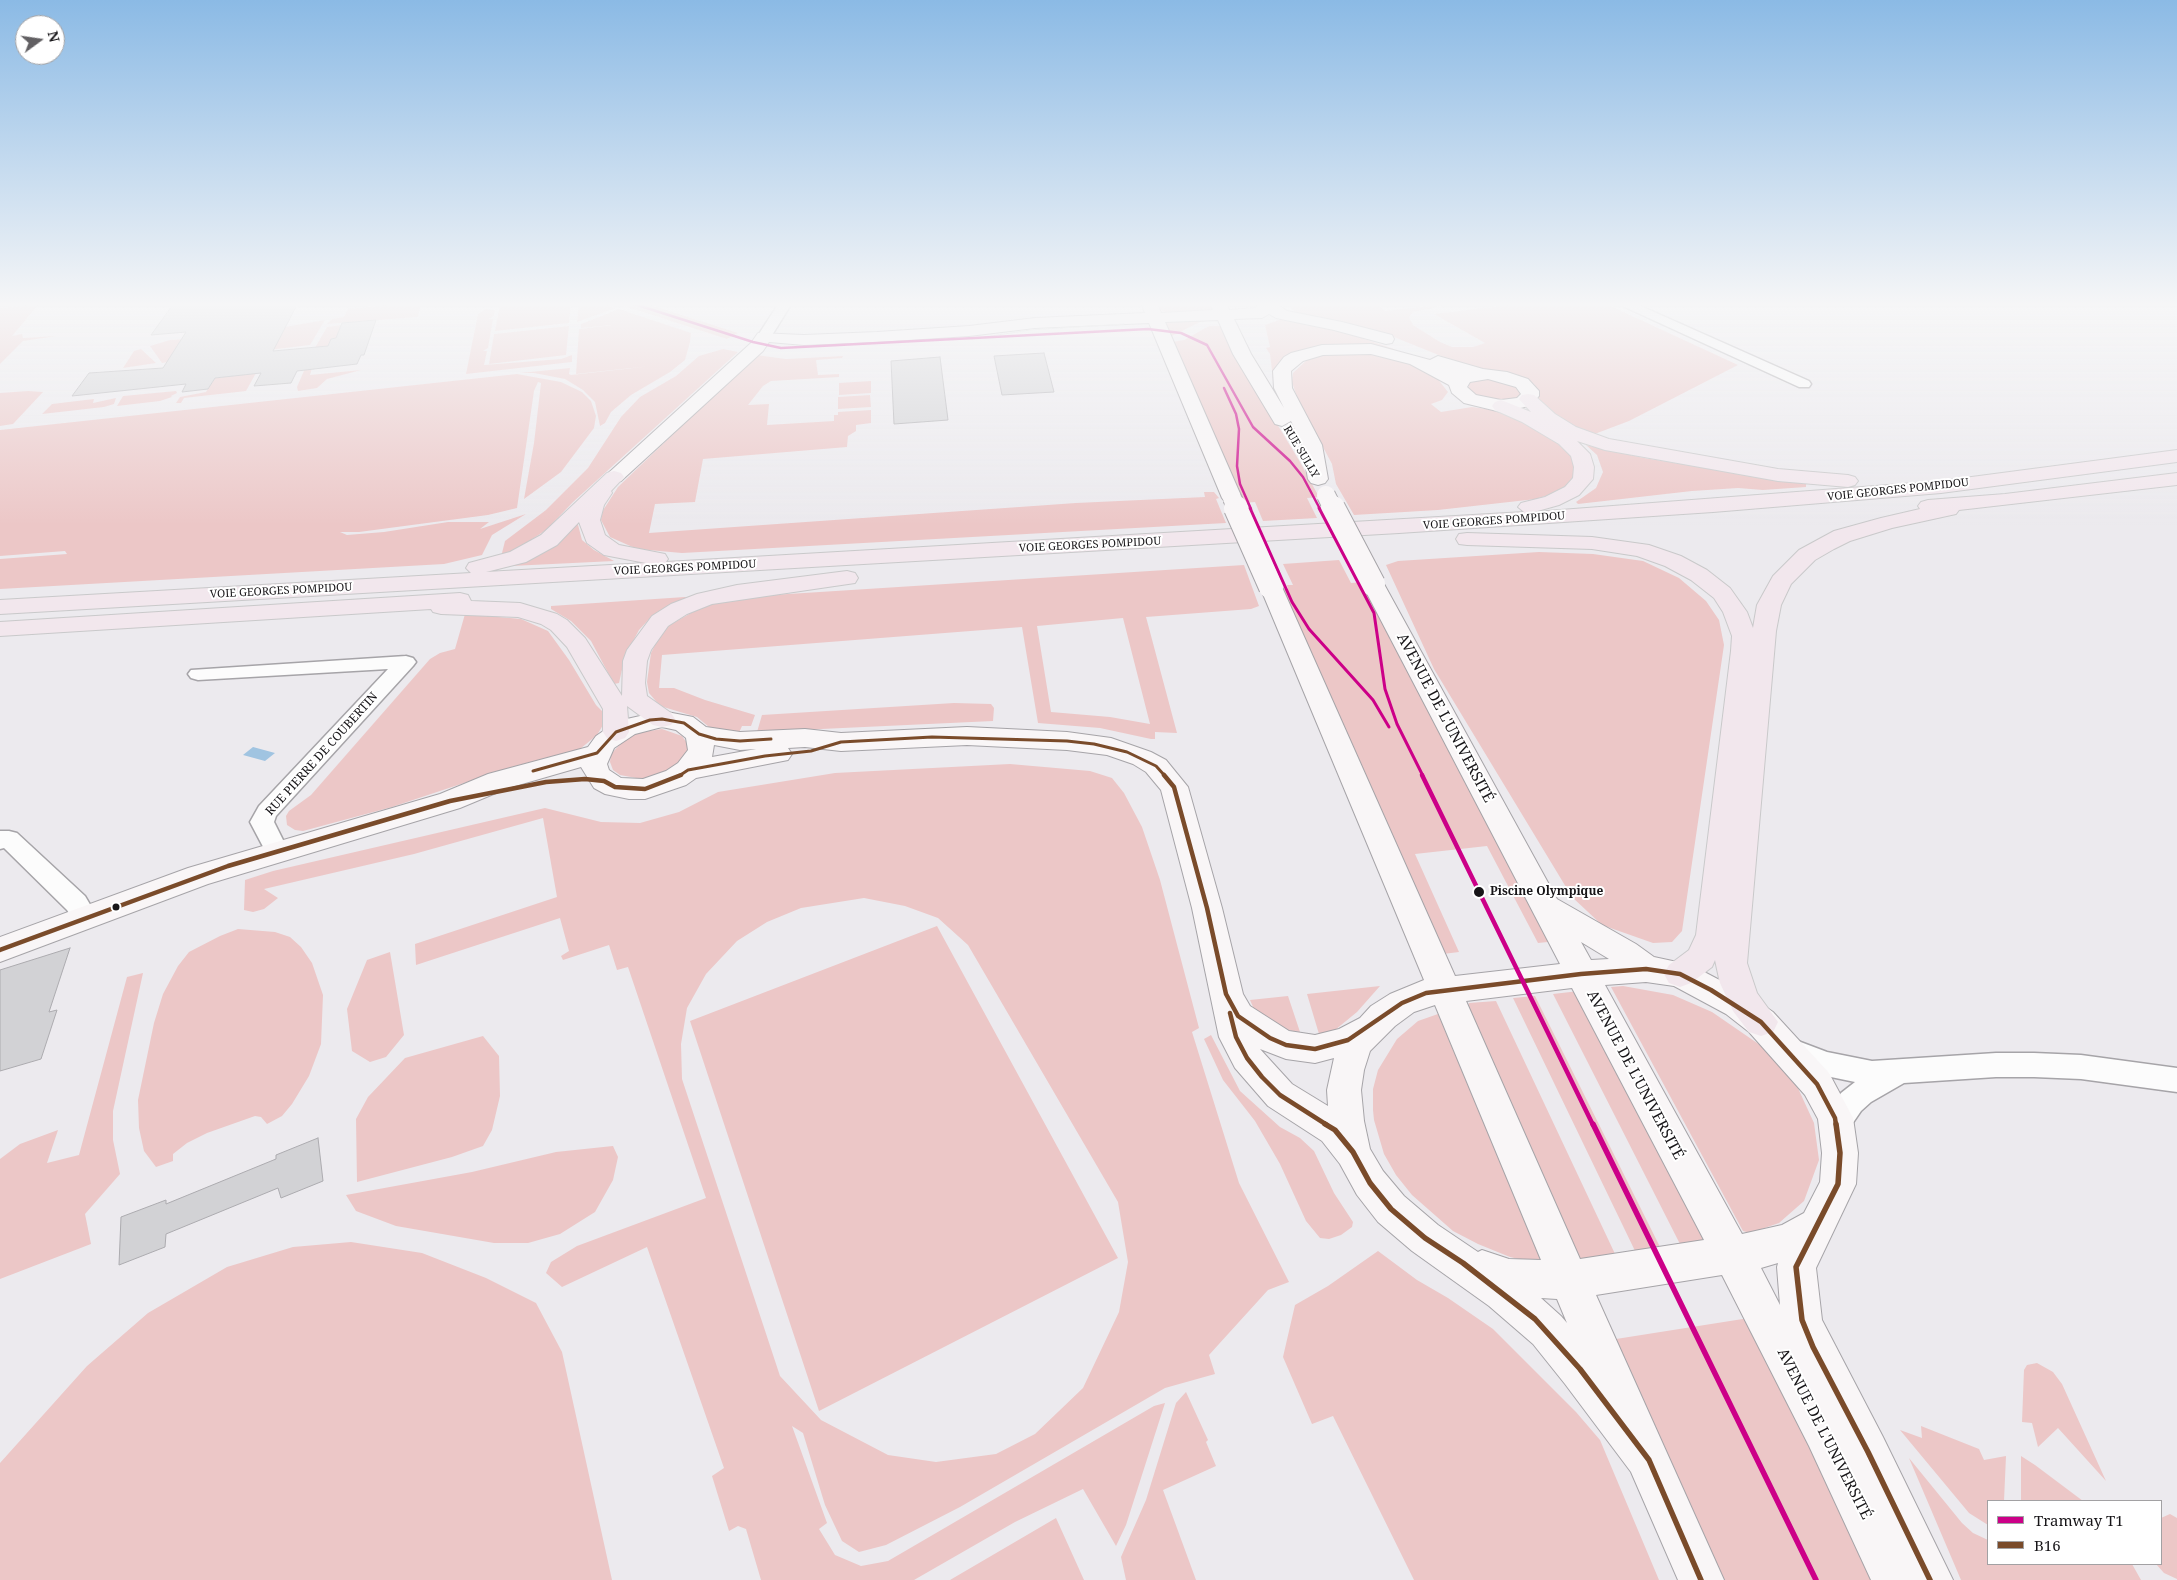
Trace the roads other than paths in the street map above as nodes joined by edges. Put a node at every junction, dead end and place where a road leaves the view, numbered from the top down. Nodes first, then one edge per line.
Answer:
1 (724, 377) edge
2 (1180, 377) edge
3 (1257, 377) edge
4 (1260, 377) edge
5 (1282, 377) edge
6 (1449, 377) edge
7 (1466, 377) edge
8 (1503, 377) edge
9 (1788, 377) edge
10 (1260, 382) junction
11 (1458, 384) junction
12 (1804, 384) dead end
13 (1528, 400) junction
14 (1500, 406) junction
15 (2177, 456) edge
16 (614, 477) junction
17 (2177, 479) edge
18 (1995, 480) junction
19 (1322, 487) junction
20 (2005, 500) junction
21 (1399, 527) junction
22 (1467, 539) junction
23 (762, 564) junction
24 (847, 578) junction
25 (358, 587) junction
26 (372, 606) junction
27 (0, 607) edge
28 (0, 629) edge
29 (198, 674) dead end
30 (662, 719) junction
31 (616, 732) junction
32 (699, 734) junction
33 (841, 742) junction
34 (597, 752) junction
35 (688, 770) junction
36 (604, 781) junction
37 (450, 801) junction
38 (0, 840) edge
39 (277, 852) junction
40 (1545, 906) junction
41 (86, 918) junction
42 (0, 950) edge
43 (1646, 969) junction
44 (1581, 974) junction
45 (1680, 974) junction
46 (1444, 990) junction
47 (1226, 994) junction
48 (1761, 1022) junction
49 (1368, 1029) junction
50 (1787, 1049) junction
51 (1900, 1073) junction
52 (2177, 1080) edge
53 (1836, 1124) junction
54 (1353, 1152) junction
55 (1816, 1226) junction
56 (1731, 1255) junction
57 (1463, 1263) junction
58 (1569, 1280) junction
59 (1648, 1460) junction
60 (1701, 1580) edge
61 (1895, 1580) edge
62 (1930, 1580) edge

1 - 16 main road
2 - 46 main road, bridge
3 - 10 main road, RUE SULLY
4 - 10 main road
5 - 19 main road
6 - 11 main road
7 - 11 main road
8 - 13 main road
9 - 12 street
10 - 19 main road, RUE SULLY
11 - 14 main road
13 - 14 main road
13 - 18 highway
14 - 21 highway
15 - 18 highway, VOIE GEORGES POMPIDOU
16 - 23 highway
16 - 25 highway
17 - 20 highway, VOIE GEORGES POMPIDOU
18 - 21 highway, VOIE GEORGES POMPIDOU
19 - 40 main road, AVENUE DE L'UNIVERSITÉ, bridge
20 - 22 highway, VOIE GEORGES POMPIDOU
20 - 48 highway
21 - 23 highway, VOIE GEORGES POMPIDOU
22 - 24 highway, VOIE GEORGES POMPIDOU
22 - 45 highway
23 - 25 highway, VOIE GEORGES POMPIDOU
24 - 26 highway, VOIE GEORGES POMPIDOU
24 - 30 highway
25 - 27 highway, VOIE GEORGES POMPIDOU
26 - 28 highway, VOIE GEORGES POMPIDOU
26 - 31 highway
29 - 39 street, RUE PIERRE DE COUBERTIN
30 - 31 main road
30 - 32 main road
31 - 34 main road
32 - 33 main road
32 - 35 main road
33 - 35 main road
33 - 47 main road
34 - 36 main road
34 - 37 main road
35 - 36 main road
36 - 37 main road
37 - 39 main road
38 - 41 street
39 - 41 main road
40 - 43 main road
40 - 44 main road, AVENUE DE L'UNIVERSITÉ
41 - 42 main road
43 - 44 main road
43 - 45 main road
44 - 46 main road
44 - 56 main road, AVENUE DE L'UNIVERSITÉ
45 - 48 main road
46 - 49 main road
46 - 58 main road
47 - 49 main road
47 - 54 main road
48 - 50 main road
49 - 54 main road
50 - 51 street
50 - 53 main road
51 - 52 street
51 - 53 street
53 - 55 main road
54 - 57 main road
55 - 56 main road
55 - 62 main road
56 - 58 main road
56 - 61 main road, AVENUE DE L'UNIVERSITÉ
57 - 58 main road
57 - 59 main road
58 - 59 main road
59 - 60 main road

